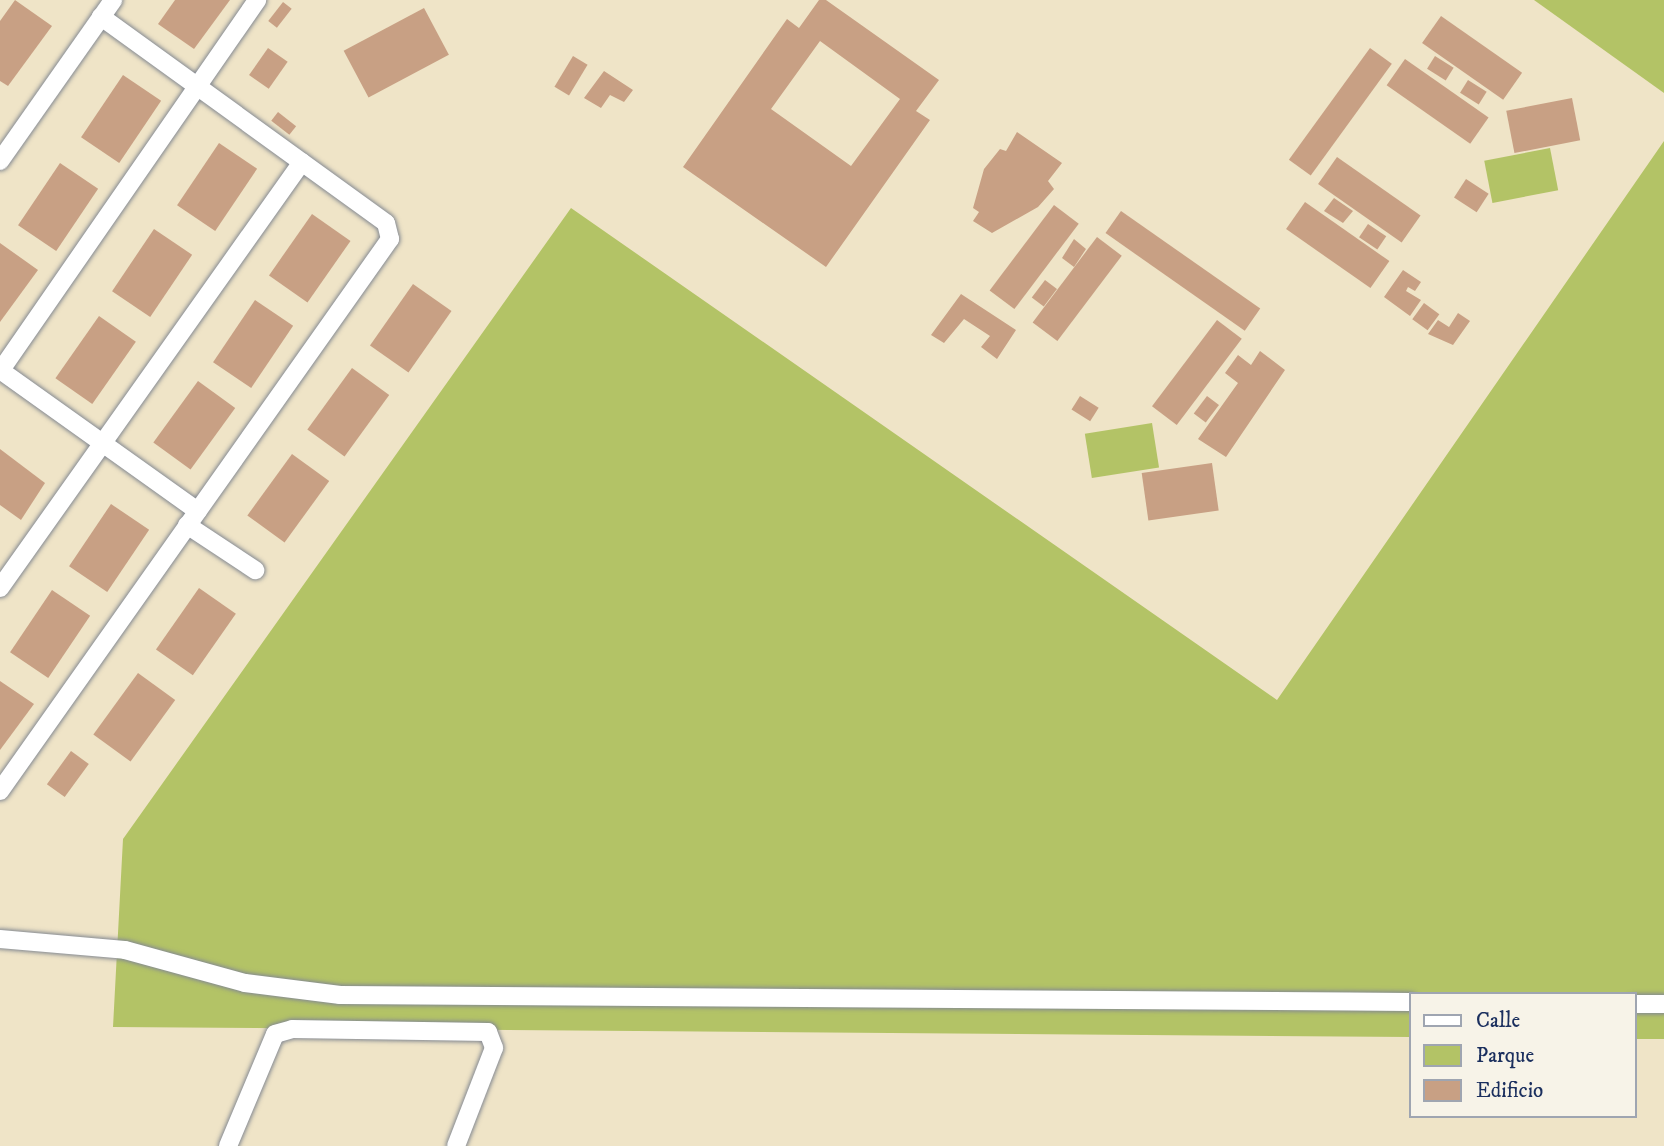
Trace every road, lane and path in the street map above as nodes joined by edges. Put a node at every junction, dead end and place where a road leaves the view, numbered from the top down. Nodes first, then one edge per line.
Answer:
1 (113, 0) edge
2 (257, 0) edge
3 (102, 17) junction
4 (197, 86) junction
5 (0, 160) edge
6 (302, 162) junction
7 (0, 370) edge
8 (102, 442) junction
9 (193, 518) junction
10 (7, 562) edge
11 (255, 570) dead end
12 (0, 588) edge
13 (0, 791) edge
14 (0, 939) edge
15 (1408, 1002) edge
16 (1636, 1004) edge
17 (1664, 1004) edge
18 (228, 1146) edge
19 (456, 1146) edge

1 - 3 street
2 - 4 street
3 - 4 street
3 - 5 street
4 - 6 street
4 - 7 street
6 - 8 street
6 - 9 street
7 - 8 street
8 - 9 street
8 - 10 street
9 - 11 street
9 - 13 street
10 - 12 street
14 - 15 street
16 - 17 street
18 - 19 street

